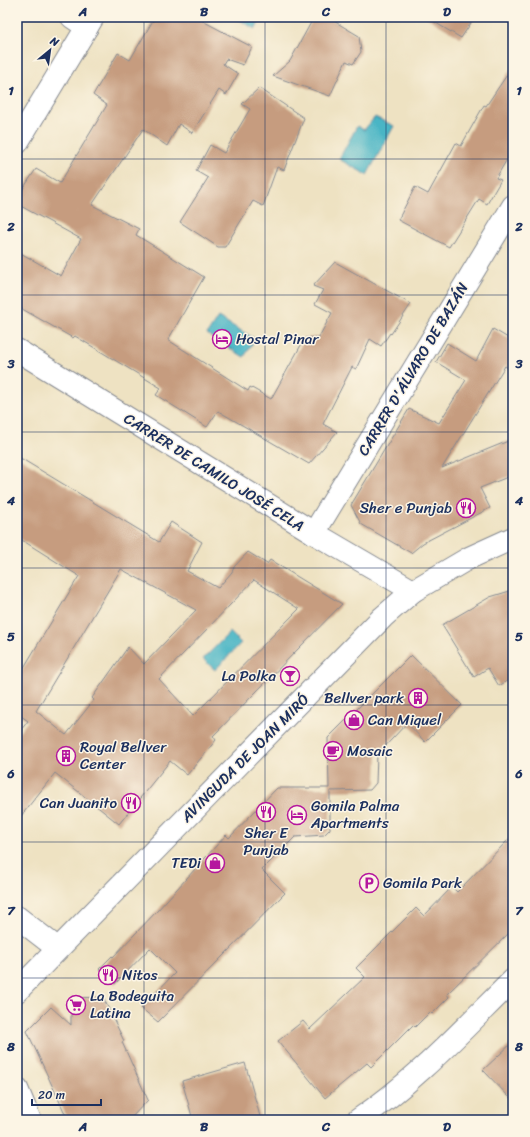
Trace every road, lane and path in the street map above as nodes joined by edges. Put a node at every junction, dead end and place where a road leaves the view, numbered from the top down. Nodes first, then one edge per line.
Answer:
1 (84, 20) edge
2 (17, 143) edge
3 (513, 206) edge
4 (17, 350) edge
5 (314, 533) junction
6 (513, 538) edge
7 (413, 591) junction
8 (22, 921) edge
9 (57, 948) junction
10 (513, 980) edge
11 (19, 991) edge
12 (17, 1088) edge
13 (30, 1120) edge
14 (358, 1120) edge

1 - 2 street
3 - 5 street, CARRER D'ÁLVARO DE BAZÁN
4 - 5 street, CARRER DE CAMILO JOSÉ CELA
5 - 7 street, CARRER DE CAMILO JOSÉ CELA
6 - 7 street, AVINGUDA DE JOAN MIRÓ
7 - 9 street, AVINGUDA DE JOAN MIRÓ
8 - 9 street
9 - 11 street, AVINGUDA DE JOAN MIRÓ
10 - 14 street
12 - 13 street

